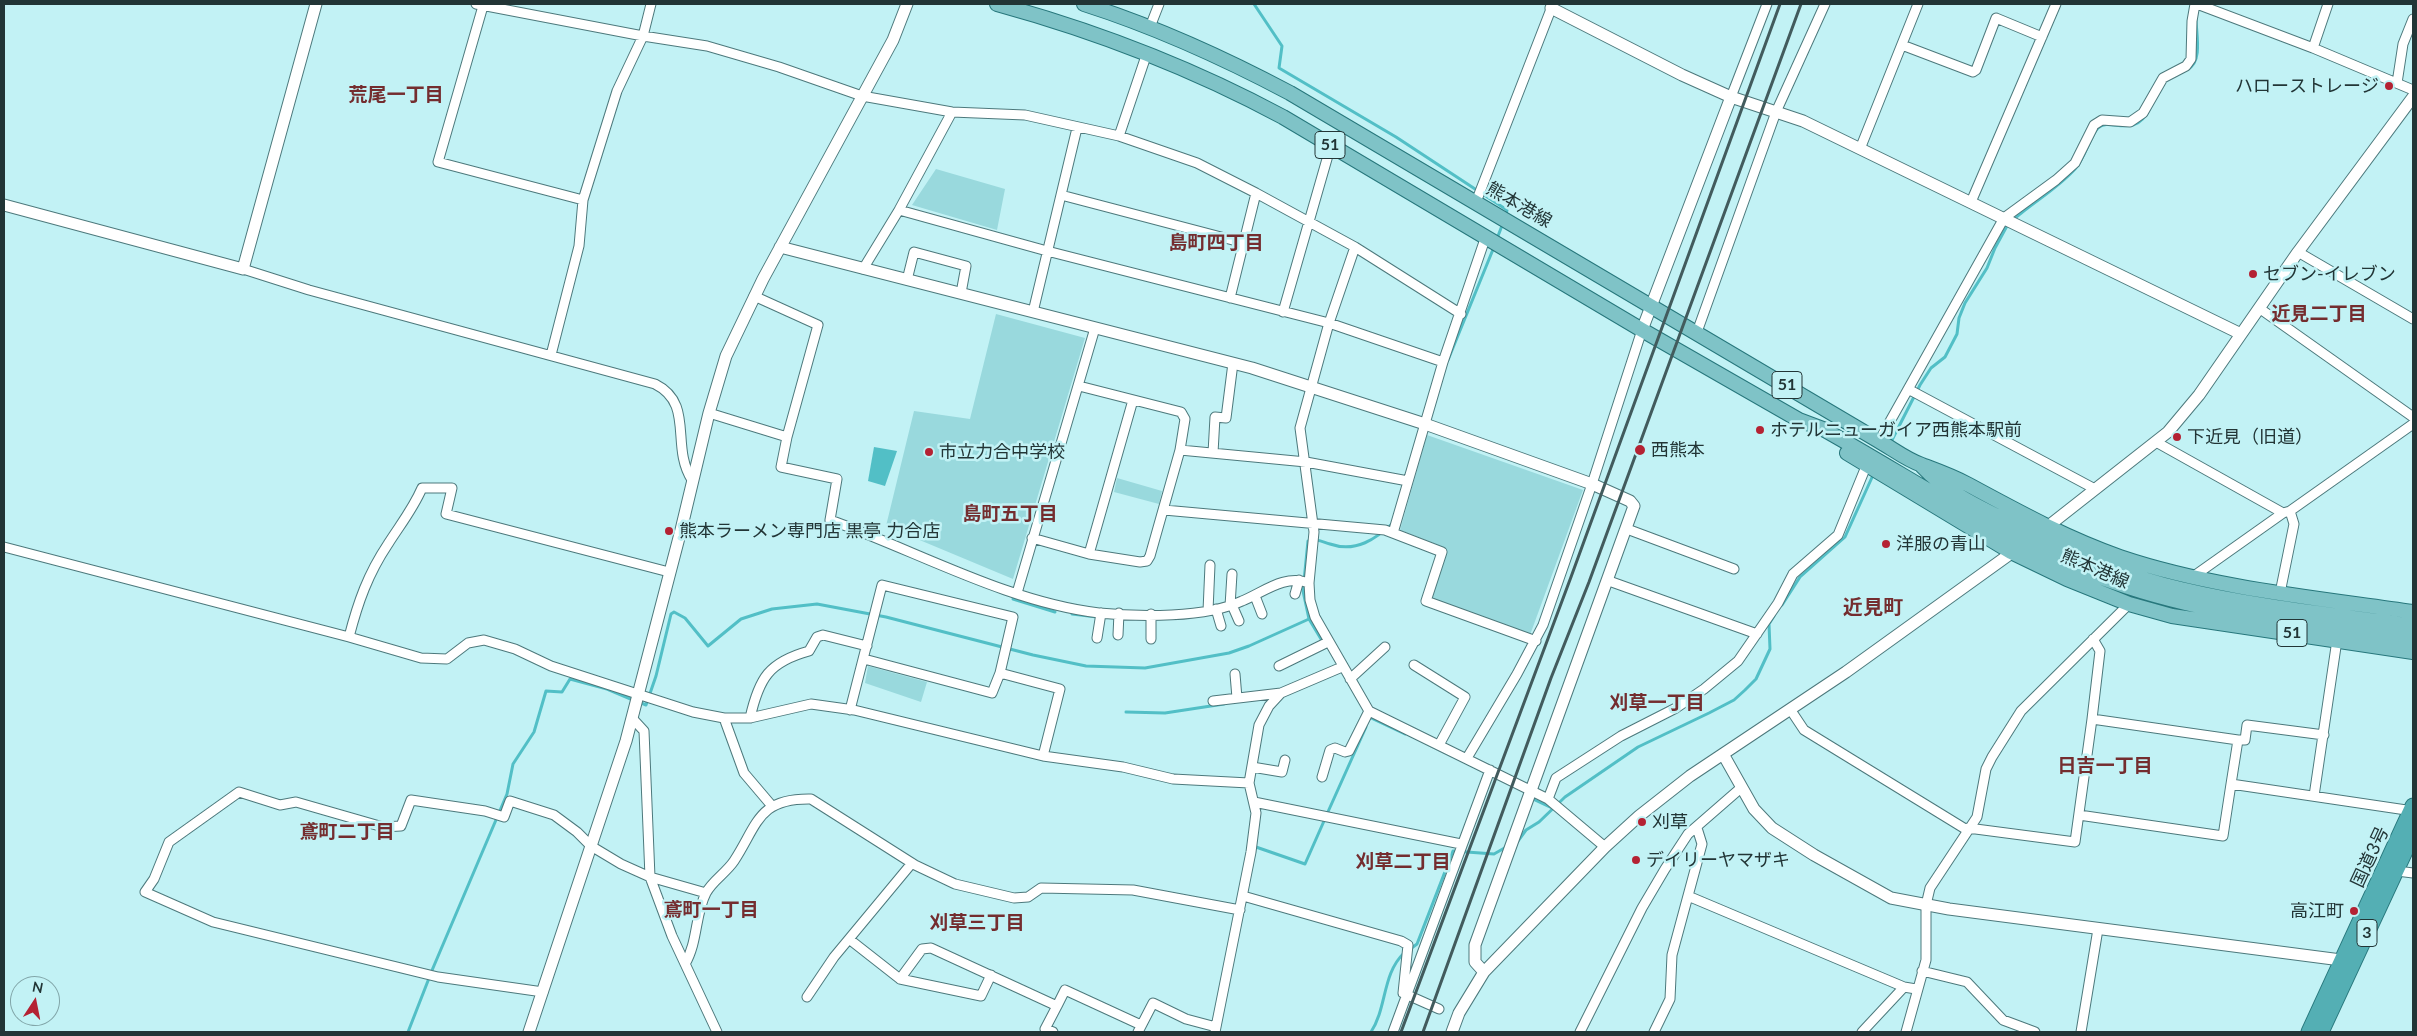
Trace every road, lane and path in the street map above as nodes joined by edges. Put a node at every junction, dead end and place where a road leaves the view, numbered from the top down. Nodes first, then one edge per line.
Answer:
1 (316, 4) edge
2 (651, 4) edge
3 (907, 4) edge
4 (997, 4) edge
5 (1084, 4) edge
6 (1159, 4) edge
7 (1767, 4) edge
8 (1825, 4) edge
9 (1918, 4) edge
10 (2056, 4) edge
11 (2196, 4) edge
12 (2328, 4) edge
13 (480, 5) edge
14 (1549, 5) edge
15 (2413, 20) edge
16 (1150, 26) junction
17 (643, 36) junction
18 (2042, 37) junction
19 (1902, 45) junction
20 (2313, 48) junction
21 (1146, 53) junction
22 (2398, 83) junction
23 (2413, 90) edge
24 (862, 96) junction
25 (1732, 96) junction
26 (2413, 97) edge
27 (952, 112) junction
28 (1776, 112) junction
29 (1077, 128) junction
30 (1118, 136) junction
31 (1331, 145) junction
32 (1860, 149) junction
33 (1256, 193) junction
34 (1061, 195) junction
35 (583, 200) junction
36 (1476, 202) junction
37 (1971, 202) junction
38 (4, 205) edge
39 (899, 210) junction
40 (2004, 218) junction
41 (1307, 222) junction
42 (1486, 236) junction
43 (1244, 243) junction
44 (780, 247) junction
45 (1354, 247) junction
46 (1047, 251) junction
47 (2298, 252) junction
48 (242, 269) junction
49 (864, 270) junction
50 (907, 280) junction
51 (961, 294) junction
52 (754, 296) junction
53 (1230, 298) junction
54 (1652, 305) junction
55 (2259, 308) junction
56 (1033, 312) junction
57 (1283, 312) junction
58 (1461, 314) junction
59 (2413, 319) edge
60 (1329, 323) junction
61 (1095, 328) junction
62 (1642, 330) junction
63 (1697, 332) junction
64 (2241, 334) junction
65 (551, 355) junction
66 (1443, 362) junction
67 (1233, 363) junction
68 (1079, 386) junction
69 (1311, 386) junction
70 (1908, 389) junction
71 (1133, 400) junction
72 (708, 413) junction
73 (2413, 418) edge
74 (1799, 420) junction
75 (1425, 424) junction
76 (2413, 424) edge
77 (787, 437) junction
78 (1879, 441) junction
79 (2156, 442) junction
80 (1180, 450) junction
81 (1213, 453) junction
82 (1306, 462) junction
83 (1867, 464) junction
84 (692, 480) junction
85 (1408, 481) junction
86 (1592, 484) junction
87 (2095, 489) junction
88 (1164, 510) junction
89 (2286, 512) junction
90 (1313, 523) junction
91 (1627, 529) junction
92 (2041, 531) junction
93 (1393, 533) junction
94 (1032, 538) junction
95 (2023, 544) junction
96 (4, 547) edge
97 (2011, 552) junction
98 (1089, 554) junction
99 (1210, 565) dead end
100 (1734, 568) dead end
101 (669, 572) junction
102 (1232, 574) dead end
103 (2194, 576) junction
104 (1300, 580) junction
105 (1609, 581) junction
106 (1309, 583) junction
107 (1017, 593) junction
108 (2280, 593) junction
109 (1295, 594) dead end
110 (1255, 596) junction
111 (2129, 604) junction
112 (1231, 605) junction
113 (1212, 610) junction
114 (2413, 612) edge
115 (1101, 613) junction
116 (1120, 613) junction
117 (1151, 614) junction
118 (1262, 614) dead end
119 (2292, 615) junction
120 (1239, 621) dead end
121 (1221, 626) dead end
122 (2413, 626) edge
123 (1757, 634) junction
124 (349, 636) junction
125 (1118, 636) dead end
126 (1097, 638) dead end
127 (2093, 639) junction
128 (2413, 639) edge
129 (1151, 640) dead end
130 (2337, 640) junction
131 (1536, 641) junction
132 (1328, 642) junction
133 (867, 646) junction
134 (1386, 647) dead end
135 (2413, 652) edge
136 (864, 659) junction
137 (1414, 665) dead end
138 (1279, 666) dead end
139 (1342, 667) junction
140 (1000, 673) junction
141 (1235, 674) dead end
142 (1350, 679) junction
143 (1281, 693) junction
144 (639, 694) junction
145 (1237, 698) junction
146 (1213, 701) dead end
147 (850, 710) junction
148 (1790, 710) junction
149 (1369, 711) junction
150 (632, 718) junction
151 (724, 718) junction
152 (750, 718) junction
153 (2092, 719) junction
154 (2324, 735) junction
155 (2235, 740) junction
156 (1439, 745) junction
157 (1723, 754) junction
158 (1043, 756) junction
159 (1467, 758) junction
160 (1285, 760) dead end
161 (1252, 768) junction
162 (1490, 770) junction
163 (1322, 777) dead end
164 (1250, 783) junction
165 (2231, 784) junction
166 (1742, 787) junction
167 (1531, 790) junction
168 (2314, 796) junction
169 (1548, 799) junction
170 (1254, 802) junction
171 (772, 806) junction
172 (2413, 809) edge
173 (2079, 814) junction
174 (1697, 828) junction
175 (1968, 829) junction
176 (2413, 834) edge
177 (1461, 844) junction
178 (591, 846) junction
179 (1604, 847) junction
180 (912, 863) junction
181 (2397, 871) junction
182 (2413, 873) edge
183 (650, 877) junction
184 (706, 893) junction
185 (1243, 896) junction
186 (1688, 896) junction
187 (1926, 905) junction
188 (1240, 910) junction
189 (2098, 929) junction
190 (849, 939) junction
191 (2346, 962) junction
192 (685, 964) junction
193 (1922, 971) junction
194 (1484, 972) junction
195 (992, 975) junction
196 (900, 979) junction
197 (1904, 986) junction
198 (1916, 988) junction
199 (543, 992) junction
200 (1407, 996) junction
201 (807, 997) dead end
202 (1057, 1006) junction
203 (1439, 1009) dead end
204 (1140, 1029) edge
205 (1216, 1030) edge
206 (528, 1032) edge
207 (717, 1032) edge
208 (1053, 1032) edge
209 (1393, 1032) edge
210 (1452, 1032) edge
211 (1580, 1032) edge
212 (1654, 1032) edge
213 (1862, 1032) edge
214 (1906, 1032) edge
215 (2035, 1032) edge
216 (2081, 1032) edge
217 (2309, 1032) edge
218 (2321, 1032) edge

1 - 48 street
2 - 17 street
3 - 24 street
4 - 21 main road, 熊本港線 / 51
5 - 16 main road, 熊本港線 / 51
6 - 16 street
7 - 25 street
8 - 28 street
9 - 19 street
10 - 18 street
11 - 20 street
11 - 40 street
12 - 20 street
13 - 17 street
13 - 35 street
14 - 25 street
14 - 36 street
15 - 22 street
16 - 36 main road, 熊本港線 / 51
17 - 24 street
17 - 35 street
18 - 19 street
18 - 37 street
19 - 32 street
20 - 22 street
21 - 30 street
21 - 31 main road, 熊本港線 / 51
22 - 23 street
24 - 27 street
24 - 44 street
25 - 28 street
25 - 54 street
26 - 47 street
27 - 29 street
27 - 39 street
28 - 32 street
28 - 63 street
29 - 30 street
29 - 34 street
30 - 33 street
31 - 41 street
31 - 42 main road, 熊本港線 / 51
32 - 37 street
33 - 41 street
33 - 43 street
34 - 43 street
34 - 46 street
35 - 65 street
36 - 54 main road, 熊本港線 / 51
37 - 40 street
38 - 48 street
39 - 46 street
39 - 49 street
40 - 64 street
40 - 70 street
41 - 45 street
41 - 57 street
42 - 58 street
42 - 62 main road, 熊本港線 / 51
43 - 53 street
44 - 49 street
44 - 52 street
45 - 58 street
45 - 60 street
46 - 53 street
46 - 56 street
47 - 55 street
47 - 59 street
48 - 65 street
49 - 50 street
50 - 51 street
50 - 51 street
51 - 56 street
52 - 72 street
52 - 77 street
53 - 57 street
54 - 62 street
54 - 63 main road, 熊本港線 / 51
55 - 64 street
55 - 73 street
56 - 61 street
57 - 60 street
58 - 66 street
60 - 66 street
60 - 69 street
61 - 67 street
61 - 68 street
62 - 74 main road, 熊本港線 / 51
62 - 86 street
63 - 78 main road, 熊本港線 / 51
64 - 79 street
65 - 84 street
66 - 75 street
67 - 69 street
67 - 81 street
68 - 71 street
68 - 94 street
69 - 75 street
69 - 82 street
70 - 78 street
70 - 87 street
71 - 80 street
71 - 98 street
72 - 77 street
72 - 84 street
74 - 83 main road, 熊本港線 / 51
74 - 95 main road, 熊本港線 / 51
75 - 85 street
75 - 86 street
76 - 89 street
77 - 107 street
78 - 92 main road, 熊本港線 / 51
79 - 87 street
79 - 89 street
80 - 81 street
80 - 88 street
81 - 82 street
82 - 85 street
82 - 90 street
83 - 97 main road, 熊本港線 / 51
83 - 123 street
84 - 101 street
85 - 93 street
86 - 91 street
86 - 131 street
87 - 92 street
88 - 90 street
88 - 98 street
89 - 103 street
89 - 108 street
90 - 93 street
90 - 106 street
91 - 100 street
91 - 105 street
92 - 95 street
92 - 103 main road, 熊本港線 / 51
92 - 119 main road, 熊本港線 / 51
93 - 131 street
94 - 98 street
94 - 107 street
95 - 97 street
95 - 119 main road, 熊本港線 / 51
96 - 124 street
97 - 111 main road, 熊本港線 / 51
97 - 148 street
99 - 113 street
101 - 124 street
101 - 144 street
102 - 112 street
103 - 108 main road, 熊本港線 / 51
104 - 106 street
104 - 109 street
104 - 110 street
105 - 123 street
105 - 167 street
106 - 132 street
107 - 115 street
108 - 114 main road, 熊本港線 / 51
110 - 112 street
110 - 118 street
111 - 127 street
111 - 130 main road, 熊本港線 / 51
112 - 113 street
112 - 120 street
113 - 117 street
113 - 121 street
115 - 116 street
115 - 126 street
116 - 117 street
116 - 125 street
117 - 129 street
119 - 122 main road, 熊本港線 / 51
119 - 128 main road, 熊本港線 / 51
123 - 169 street
124 - 144 street
127 - 153 street
127 - 175 street
130 - 135 main road, 熊本港線 / 51
130 - 154 street
131 - 159 street
132 - 138 street
132 - 139 street
133 - 136 street
133 - 140 street
133 - 152 street
134 - 142 street
136 - 140 street
136 - 147 street
137 - 156 street
139 - 142 street
139 - 143 street
140 - 158 street
141 - 145 street
142 - 149 street
143 - 145 street
143 - 161 street
144 - 150 street
144 - 151 street
145 - 146 street
147 - 152 street
147 - 158 street
148 - 157 street
148 - 175 street
149 - 156 street
149 - 163 street
150 - 178 street
150 - 183 street
151 - 152 street
151 - 171 street
153 - 155 street
153 - 173 street
154 - 155 street
154 - 168 street
155 - 165 street
156 - 159 street
157 - 166 street
157 - 179 street
158 - 164 street
159 - 162 street
160 - 161 street
161 - 164 street
162 - 167 street
162 - 177 street
164 - 170 street
165 - 168 street
165 - 173 street
166 - 174 street
166 - 187 street
167 - 169 street
167 - 194 street
168 - 172 street
169 - 179 street
170 - 177 street
170 - 185 street
171 - 180 street
171 - 184 street
172 - 191 highway, 国道3号 / 3
173 - 175 street
174 - 186 street
174 - 211 street
175 - 187 street
176 - 181 highway, 国道3号 / 3
177 - 200 street
178 - 183 street
178 - 199 street
178 - 199 street
179 - 194 street
180 - 188 street
180 - 190 street
181 - 182 street
181 - 191 highway, 国道3号 / 3
183 - 184 street
183 - 192 street
184 - 192 street
185 - 188 street
185 - 200 street
186 - 197 street
186 - 212 street
187 - 189 street
187 - 193 street
188 - 205 street
189 - 191 street
189 - 216 street
190 - 196 street
190 - 201 street
191 - 217 highway, 国道3号 / 3
191 - 218 highway, 国道3号 / 3
192 - 207 street
193 - 198 street
193 - 215 street
194 - 210 street
195 - 196 street
195 - 196 street
195 - 202 street
197 - 198 street
197 - 213 street
198 - 214 street
199 - 206 street
200 - 203 street
200 - 209 street
202 - 204 street
202 - 208 street
204 - 205 street

